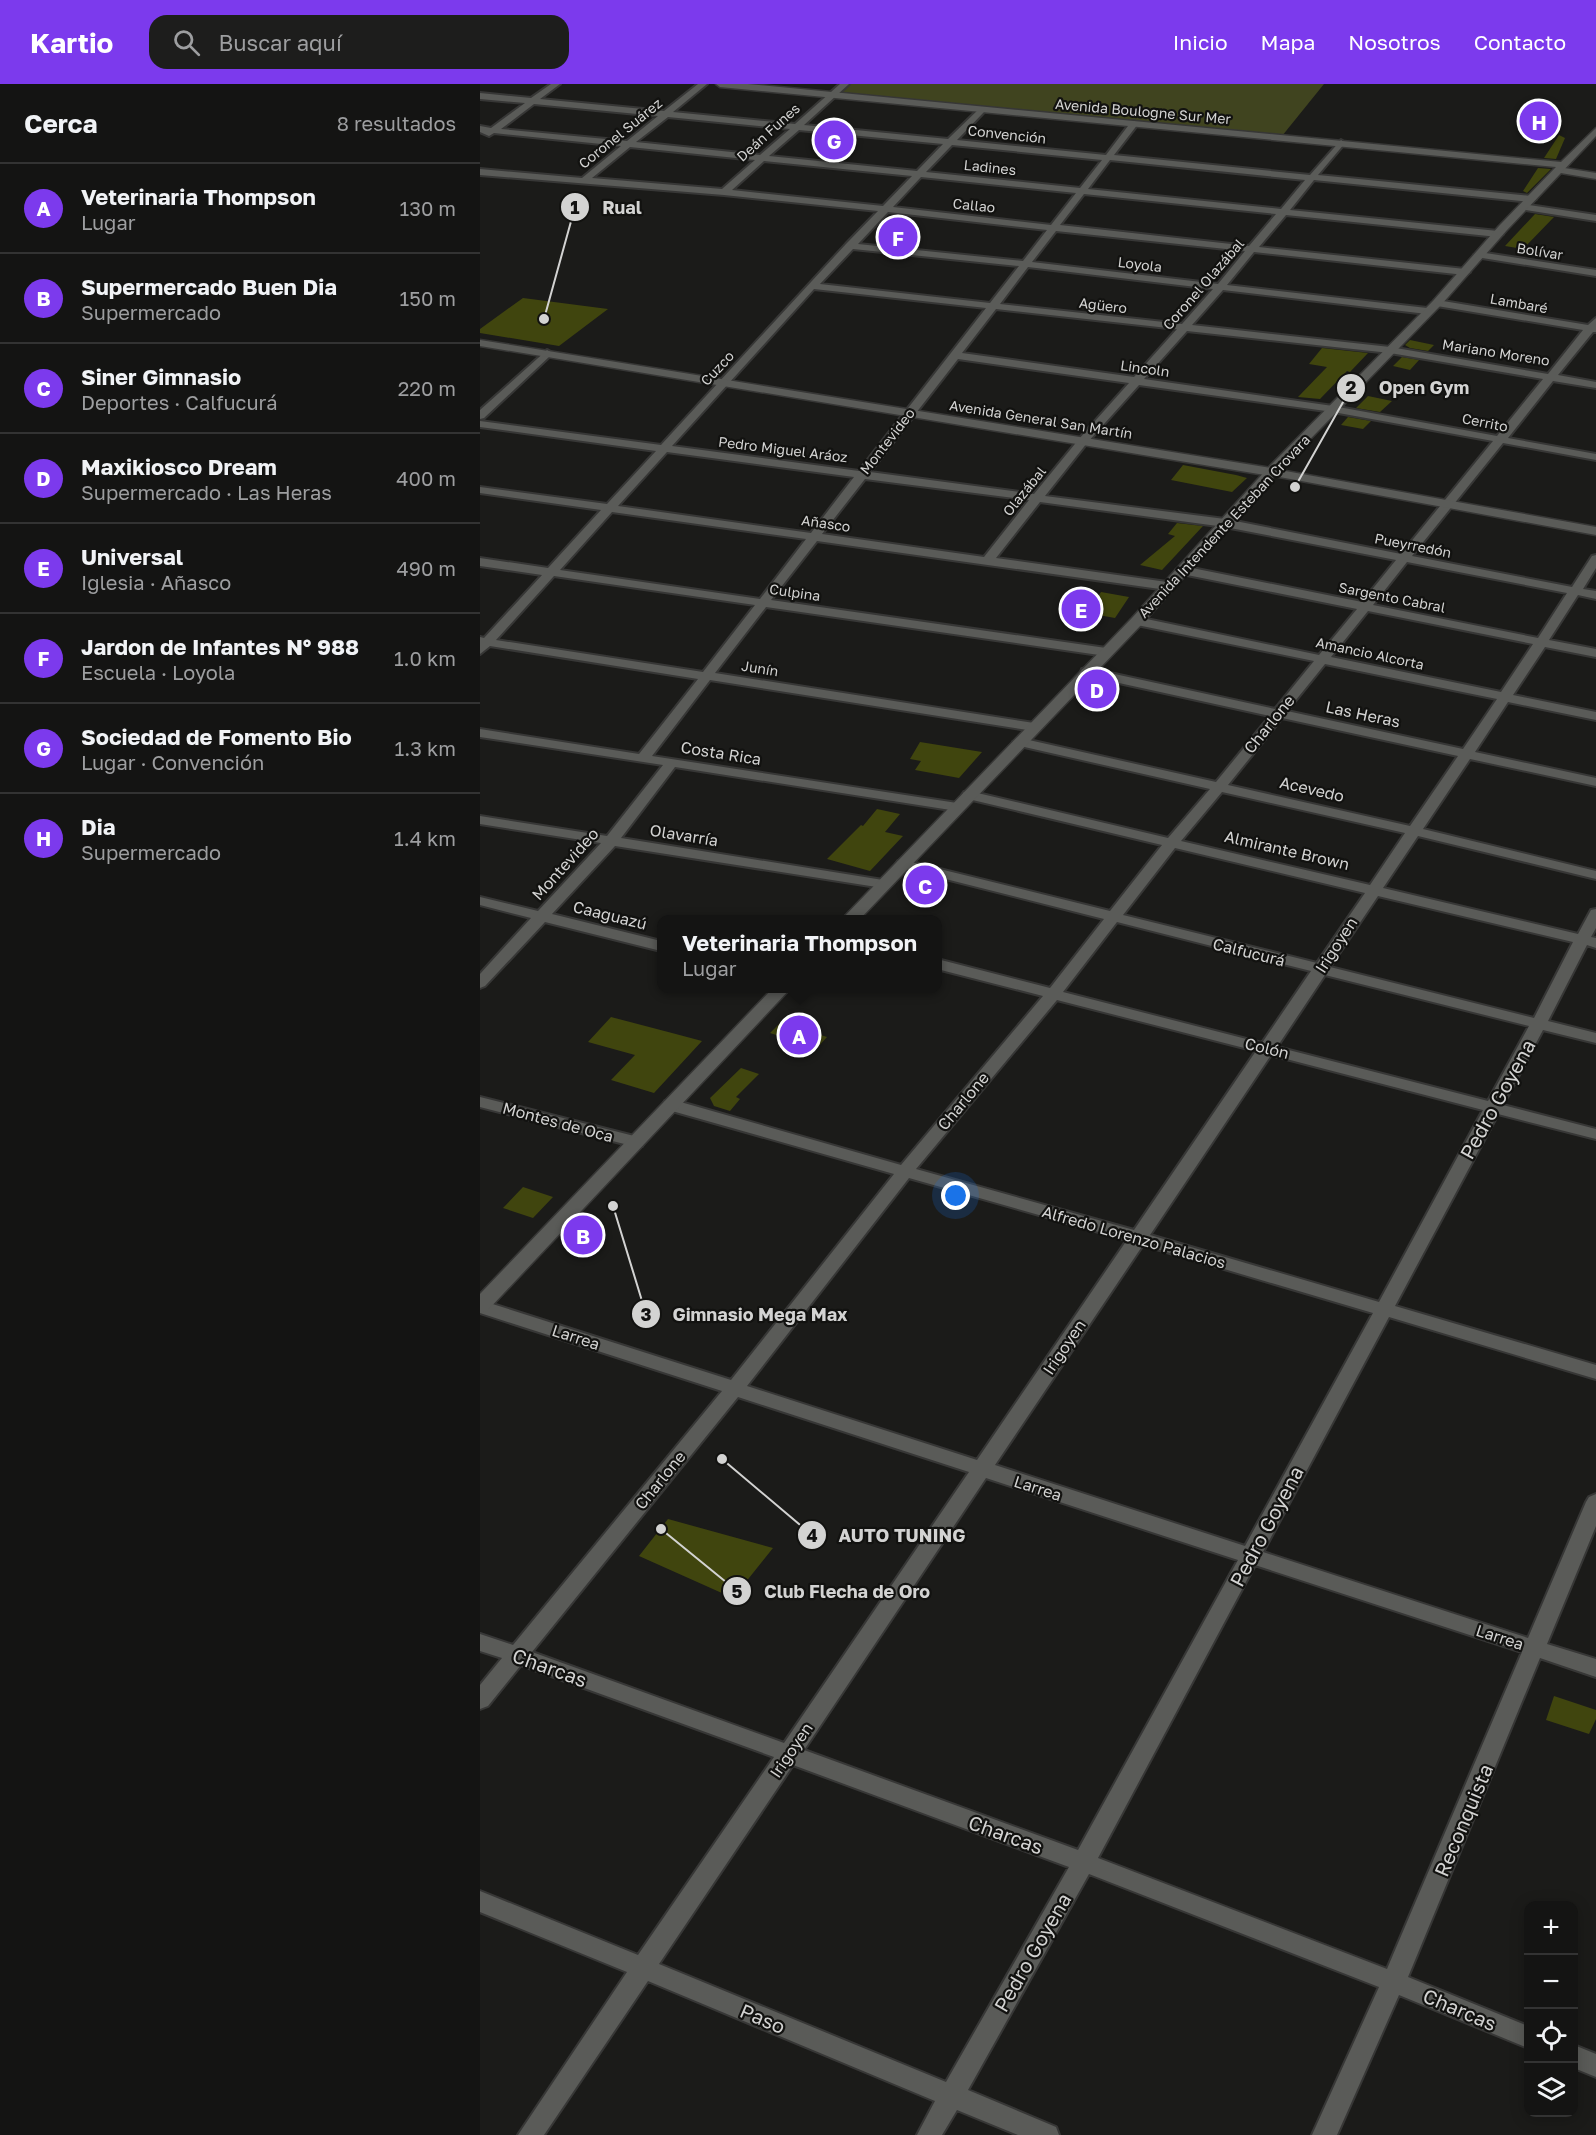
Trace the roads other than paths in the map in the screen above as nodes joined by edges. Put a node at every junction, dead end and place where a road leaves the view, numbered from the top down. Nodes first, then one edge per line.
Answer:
1 (556, 84) edge
2 (703, 84) edge
3 (720, 84) edge
4 (845, 84) edge
5 (833, 95) junction
6 (480, 96) edge
7 (534, 101) junction
8 (981, 110) junction
9 (666, 114) junction
10 (1134, 124) junction
11 (796, 127) junction
12 (480, 129) edge
13 (492, 131) junction
14 (1596, 131) edge
15 (480, 140) edge
16 (951, 142) junction
17 (1341, 143) junction
18 (627, 144) junction
19 (762, 158) junction
20 (1108, 158) junction
21 (1561, 168) junction
22 (480, 172) edge
23 (922, 174) junction
24 (1596, 176) edge
25 (1313, 178) junction
26 (583, 181) junction
27 (1082, 190) junction
28 (724, 192) junction
29 (1527, 203) junction
30 (886, 209) junction
31 (1284, 211) junction
32 (1596, 218) edge
33 (1055, 227) junction
34 (1498, 234) junction
35 (849, 246) junction
36 (1252, 248) junction
37 (1479, 255) junction
38 (1026, 264) junction
39 (1465, 272) junction
40 (1596, 273) edge
41 (812, 286) junction
42 (1220, 287) junction
43 (1437, 303) junction
44 (993, 306) junction
45 (1427, 311) junction
46 (1594, 326) edge
47 (1182, 328) junction
48 (480, 343) edge
49 (1390, 350) junction
50 (547, 353) junction
51 (953, 355) junction
52 (1551, 377) junction
53 (725, 382) junction
54 (1136, 382) junction
55 (1596, 385) edge
56 (1333, 409) junction
57 (909, 413) junction
58 (480, 416) edge
59 (480, 424) edge
60 (1498, 440) junction
61 (1083, 441) junction
62 (663, 449) junction
63 (1596, 457) edge
64 (1272, 472) junction
65 (862, 474) junction
66 (480, 490) edge
67 (1039, 497) junction
68 (1448, 504) junction
69 (611, 507) junction
70 (1225, 523) junction
71 (1596, 531) edge
72 (813, 536) junction
73 (1403, 558) junction
74 (1596, 559) edge
75 (988, 560) junction
76 (480, 562) edge
77 (1182, 570) junction
78 (552, 573) junction
79 (1167, 586) junction
80 (1576, 591) junction
81 (1596, 595) edge
82 (762, 603) junction
83 (1364, 606) junction
84 (1137, 621) junction
85 (1541, 642) junction
86 (483, 644) edge
87 (1106, 652) junction
88 (1596, 653) edge
89 (1324, 658) junction
90 (1087, 672) junction
91 (706, 675) junction
92 (1505, 697) junction
93 (1278, 712) junction
94 (1596, 716) edge
95 (1034, 727) junction
96 (480, 733) edge
97 (1020, 742) junction
98 (1467, 754) junction
99 (642, 759) junction
100 (671, 764) junction
101 (1596, 782) edge
102 (1219, 787) junction
103 (969, 795) junction
104 (957, 807) junction
105 (480, 820) edge
106 (1414, 831) junction
107 (609, 842) junction
108 (1172, 842) junction
109 (903, 864) junction
110 (1596, 875) edge
111 (883, 884) junction
112 (1374, 889) junction
113 (480, 901) edge
114 (1596, 913) edge
115 (854, 915) edge
116 (542, 916) junction
117 (1114, 919) junction
118 (1589, 941) edge
119 (657, 945) edge
120 (942, 965) edge
121 (1321, 969) junction
122 (480, 982) edge
123 (778, 993) edge
124 (1054, 993) junction
125 (1539, 1023) junction
126 (1596, 1038) edge
127 (1268, 1048) junction
128 (480, 1102) edge
129 (671, 1105) junction
130 (1492, 1106) junction
131 (1596, 1134) edge
132 (636, 1142) junction
133 (904, 1171) junction
134 (1137, 1237) junction
135 (480, 1306) edge
136 (1383, 1309) junction
137 (1596, 1372) edge
138 (735, 1388) junction
139 (982, 1470) junction
140 (1596, 1502) edge
141 (1250, 1557) junction
142 (480, 1642) edge
143 (1536, 1649) junction
144 (517, 1655) junction
145 (1596, 1668) edge
146 (480, 1700) edge
147 (788, 1755) junction
148 (1084, 1862) junction
149 (480, 1901) edge
150 (645, 1968) junction
151 (1394, 1981) junction
152 (1524, 2035) edge
153 (1578, 2058) edge
154 (1596, 2066) edge
155 (950, 2096) junction
156 (530, 2135) edge
157 (929, 2135) edge
158 (1047, 2135) edge
159 (1324, 2135) edge

1 - 7 street
2 - 9 street, Coronel Suárez
3 - 5 main road, Avenida Boulogne Sur Mer
4 - 5 street, Deán Funes
5 - 8 main road, Avenida Boulogne Sur Mer
5 - 11 street, Deán Funes
6 - 7 street, Convención
7 - 9 street, Convención
7 - 13 street
8 - 10 main road, Avenida Boulogne Sur Mer
8 - 16 street, Cuzco
9 - 11 street, Convención
9 - 18 street, Coronel Suárez
10 - 17 main road, Avenida Boulogne Sur Mer
10 - 20 street, Montevideo
11 - 16 street, Convención
11 - 19 street, Deán Funes
12 - 13 street, Ladines
13 - 15 street
13 - 18 street, Ladines
14 - 21 main road, Avenida Intendente Esteban Crovara
16 - 20 street, Convención
16 - 23 street, Cuzco
17 - 21 main road, Avenida Boulogne Sur Mer
17 - 25 street, Coronel Olazábal
18 - 19 street, Ladines
18 - 26 street, Coronel Suárez
19 - 23 street, Ladines
19 - 28 street, Deán Funes
20 - 25 street, Convención
20 - 27 street, Montevideo
21 - 24 main road, Avenida Boulogne Sur Mer
21 - 29 main road, Avenida Intendente Esteban Crovara
22 - 26 street, Callao
23 - 27 street, Ladines
23 - 30 street, Cuzco
25 - 29 street, Convención
25 - 31 street, Coronel Olazábal
26 - 28 street, Callao
27 - 31 street, Ladines
27 - 33 street, Montevideo
28 - 30 street, Callao
29 - 32 street, Convención
29 - 34 main road, Avenida Intendente Esteban Crovara
30 - 33 street, Callao
30 - 35 street, Cuzco
31 - 34 street, Ladines
31 - 36 street, Coronel Olazábal
33 - 36 street, Callao
33 - 38 street, Montevideo
34 - 37 main road, Avenida Intendente Esteban Crovara
35 - 38 street, Loyola
35 - 41 street, Cuzco
36 - 39 street, Callao
36 - 42 street, Coronel Olazábal
37 - 39 main road, Avenida Intendente Esteban Crovara
37 - 40 street, Bolívar
38 - 42 street, Loyola
38 - 44 street, Montevideo
39 - 43 main road, Avenida Intendente Esteban Crovara
41 - 44 street, Agüero
41 - 53 street, Cuzco
42 - 45 street, Loyola
42 - 47 street, Coronel Olazábal
43 - 45 main road, Avenida Intendente Esteban Crovara
43 - 46 street, Lambaré
44 - 47 street, Agüero
44 - 51 street, Montevideo
45 - 49 main road, Avenida Intendente Esteban Crovara
46 - 52 street, Charlone
47 - 49 street, Agüero
47 - 54 street, Coronel Olazábal
48 - 50 main road, Avenida General San Martín
49 - 52 street, Mariano Moreno
49 - 56 main road, Avenida Intendente Esteban Crovara
50 - 53 main road, Avenida General San Martín
50 - 58 street
51 - 54 street, Lincoln
51 - 57 street, Montevideo
52 - 55 street, Mariano Moreno
52 - 60 street, Charlone
53 - 57 main road, Avenida General San Martín
53 - 62 street, Cuzco
54 - 56 street, Lincoln
54 - 61 street, Coronel Olazábal
56 - 60 street, Cerrito
56 - 64 main road, Avenida Intendente Esteban Crovara
57 - 61 main road, Avenida General San Martín
57 - 65 street, Montevideo
59 - 62 street, Pedro Miguel Aráoz
60 - 63 street, Cerrito
60 - 68 street, Charlone
61 - 64 main road, Avenida General San Martín
61 - 67 street, Olazábal
62 - 65 street, Pedro Miguel Aráoz
62 - 69 street, Cuzco
64 - 68 main road, Avenida General San Martín
64 - 70 main road, Avenida Intendente Esteban Crovara
65 - 67 street, Pedro Miguel Aráoz
65 - 72 street, Montevideo
66 - 69 street, Añasco
67 - 70 street, Pedro Miguel Aráoz
67 - 75 street, Olazábal
68 - 71 main road, Avenida General San Martín
68 - 73 street, Charlone
69 - 72 street, Añasco
69 - 78 street, Cuzco
70 - 73 street, Pueyrredón
70 - 77 main road, Avenida Intendente Esteban Crovara
72 - 75 street, Añasco
72 - 82 street, Montevideo
73 - 80 street, Pueyrredón
73 - 83 street, Charlone
74 - 80 street, Irigoyen
75 - 79 street, Añasco
76 - 78 street, Culpina
77 - 79 main road, Avenida Intendente Esteban Crovara
77 - 83 street, Sargento Cabral
78 - 82 street, Culpina
78 - 86 street, Cuzco
79 - 84 main road, Avenida Intendente Esteban Crovara
80 - 81 street, Pueyrredón
80 - 85 street, Irigoyen
82 - 87 street, Culpina
82 - 91 street, Montevideo
83 - 85 street, Sargento Cabral
83 - 89 street, Charlone
84 - 87 main road, Avenida Intendente Esteban Crovara
84 - 89 street, Amancio Alcorta
85 - 88 street, Sargento Cabral
85 - 92 street, Irigoyen
86 - 91 street, Junín
87 - 90 main road, Avenida Intendente Esteban Crovara
89 - 92 street, Amancio Alcorta
89 - 93 street, Charlone
90 - 93 street, Las Heras
90 - 95 main road, Avenida Intendente Esteban Crovara
91 - 95 street, Junín
91 - 99 street, Montevideo
92 - 94 street, Amancio Alcorta
92 - 98 street, Irigoyen
93 - 98 street, Las Heras
93 - 102 street, Charlone
95 - 97 main road, Avenida Intendente Esteban Crovara
96 - 99 street, Costa Rica
97 - 102 street, Acevedo
97 - 103 main road, Avenida Intendente Esteban Crovara
98 - 101 street, Las Heras
98 - 106 street, Irigoyen
99 - 100 street, Costa Rica
100 - 104 street, Costa Rica
100 - 107 street, Montevideo
102 - 106 street, Acevedo
102 - 108 street, Charlone
103 - 104 main road, Avenida Intendente Esteban Crovara
103 - 108 street, Almirante Brown
104 - 109 main road, Avenida Intendente Esteban Crovara
105 - 107 street, Olavarría
106 - 110 street, Acevedo
106 - 112 street, Irigoyen
107 - 111 street, Olavarría
107 - 116 street, Montevideo
108 - 112 street, Almirante Brown
108 - 117 street, Charlone
109 - 111 main road, Avenida Intendente Esteban Crovara
109 - 117 street, Calfucurá
111 - 115 main road, Avenida Intendente Esteban Crovara
112 - 118 street, Almirante Brown
112 - 121 street, Irigoyen
113 - 116 street, Caaguazú
114 - 118 street, Pedro Goyena
116 - 119 street, Caaguazú
116 - 122 street, Montevideo
117 - 121 street, Calfucurá
117 - 124 street, Charlone
118 - 125 street, Pedro Goyena
120 - 124 street, Colón
121 - 125 street, Calfucurá
121 - 127 street, Irigoyen
123 - 129 main road
124 - 127 street, Colón
124 - 133 street, Charlone
125 - 126 street, Calfucurá
125 - 130 street, Pedro Goyena
127 - 130 street, Colón
127 - 134 street, Irigoyen
128 - 132 street, Montes de Oca
129 - 132 main road
129 - 133 street, Alfredo Lorenzo Palacios
130 - 131 street, Colón
130 - 136 street, Pedro Goyena
132 - 135 main road
133 - 134 street, Alfredo Lorenzo Palacios
133 - 138 street, Charlone
134 - 136 street, Alfredo Lorenzo Palacios
134 - 139 street, Irigoyen
135 - 138 street, Larrea
136 - 137 street, Alfredo Lorenzo Palacios
136 - 141 street, Pedro Goyena
138 - 139 street, Larrea
138 - 144 street, Charlone
139 - 141 street, Larrea
139 - 147 street, Irigoyen
140 - 143 street, Reconquista
141 - 143 street, Larrea
141 - 148 street, Pedro Goyena
142 - 144 street, Charcas
143 - 145 street, Larrea
143 - 151 street, Reconquista
144 - 146 street, Charlone
144 - 147 street, Charcas
147 - 148 street, Charcas
147 - 150 street, Irigoyen
148 - 151 street, Charcas
148 - 155 street, Pedro Goyena
149 - 150 street, Paso
150 - 155 street, Paso
150 - 156 street, Irigoyen
151 - 152 street, Charcas
151 - 159 street, Reconquista
153 - 154 street
155 - 157 street, Pedro Goyena
155 - 158 street, Paso

